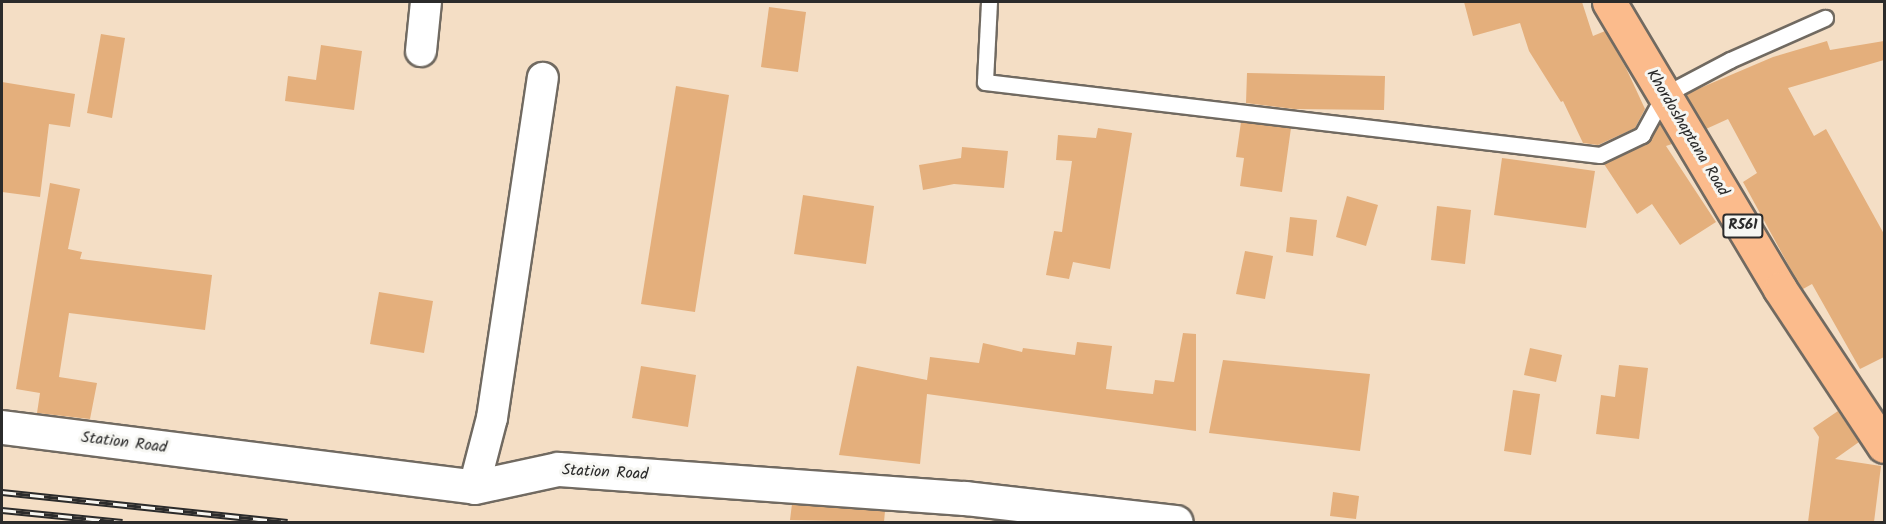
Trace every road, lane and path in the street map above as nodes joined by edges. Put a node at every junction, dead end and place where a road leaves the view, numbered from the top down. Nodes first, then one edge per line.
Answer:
1 (426, 2) edge
2 (989, 2) edge
3 (1609, 2) edge
4 (1825, 18) dead end
5 (421, 51) dead end
6 (543, 78) dead end
7 (1664, 95) junction
8 (2, 428) edge
9 (1884, 446) edge
10 (474, 487) junction
11 (1176, 522) edge

1 - 5 street
2 - 7 lane
3 - 7 main road, Khordoshaptana Road / R561
4 - 7 lane
6 - 10 street
7 - 9 main road, Khordoshaptana Road / R561
8 - 10 street, Station Road
10 - 11 street, Station Road

